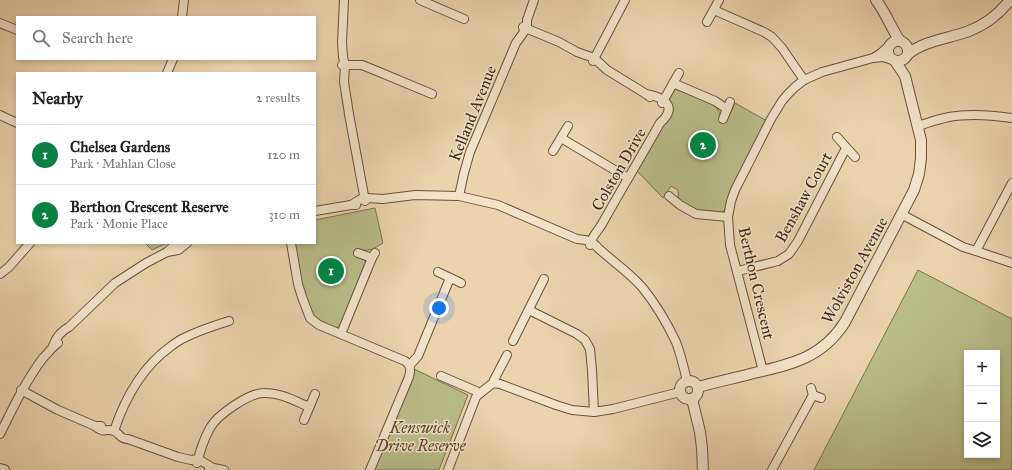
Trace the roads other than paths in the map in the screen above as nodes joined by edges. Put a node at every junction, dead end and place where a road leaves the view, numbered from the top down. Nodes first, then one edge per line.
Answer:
1 (184, 0) edge
2 (344, 0) edge
3 (420, 0) edge
4 (534, 0) edge
5 (625, 0) edge
6 (719, 0) edge
7 (876, 0) edge
8 (1010, 0) edge
9 (714, 10) junction
10 (182, 16) edge
11 (464, 19) dead end
12 (707, 22) dead end
13 (0, 23) edge
14 (891, 26) junction
15 (525, 28) junction
16 (16, 30) edge
17 (901, 41) junction
18 (924, 44) junction
19 (889, 45) junction
20 (907, 55) junction
21 (873, 58) junction
22 (172, 60) edge
23 (593, 60) junction
24 (894, 60) junction
25 (344, 64) junction
26 (168, 72) edge
27 (679, 73) dead end
28 (905, 76) junction
29 (804, 80) junction
30 (673, 83) junction
31 (432, 94) dead end
32 (662, 101) junction
33 (0, 116) edge
34 (1012, 118) edge
35 (723, 119) dead end
36 (16, 123) edge
37 (568, 126) dead end
38 (918, 126) junction
39 (837, 137) dead end
40 (561, 138) junction
41 (846, 148) junction
42 (553, 151) dead end
43 (855, 157) dead end
44 (628, 178) junction
45 (1012, 183) edge
46 (459, 196) junction
47 (669, 196) dead end
48 (364, 200) junction
49 (316, 211) edge
50 (901, 214) junction
51 (728, 217) junction
52 (592, 243) junction
53 (29, 244) edge
54 (178, 244) edge
55 (186, 244) edge
56 (291, 244) edge
57 (976, 251) junction
58 (167, 252) junction
59 (358, 253) dead end
60 (1012, 263) edge
61 (738, 271) junction
62 (438, 272) dead end
63 (0, 274) edge
64 (450, 278) junction
65 (544, 279) dead end
66 (461, 283) dead end
67 (529, 310) junction
68 (229, 321) dead end
69 (341, 334) junction
70 (513, 341) dead end
71 (507, 355) dead end
72 (410, 365) junction
73 (763, 371) junction
74 (441, 376) dead end
75 (688, 381) junction
76 (493, 383) junction
77 (698, 387) junction
78 (22, 390) junction
79 (680, 392) junction
80 (315, 394) dead end
81 (479, 394) junction
82 (815, 394) dead end
83 (692, 399) junction
84 (309, 407) junction
85 (594, 412) junction
86 (304, 420) dead end
87 (114, 429) junction
88 (0, 434) edge
89 (197, 461) junction
90 (0, 469) edge
91 (4, 470) edge
92 (224, 470) edge
93 (370, 470) edge
94 (448, 470) edge
95 (703, 470) edge
96 (772, 470) edge

1 - 10 street
2 - 25 street
3 - 11 street
4 - 15 street, Kelland Avenue
5 - 23 street
6 - 9 street
7 - 14 street
8 - 18 street
9 - 12 street
9 - 29 street
13 - 16 street
14 - 17 street
14 - 19 street
15 - 23 street
15 - 46 street, Kelland Avenue
17 - 18 street
17 - 19 street
17 - 20 street
18 - 20 street
19 - 21 street, Berthon Crescent
19 - 24 street
20 - 24 street
20 - 28 street, Wolviston Avenue
21 - 24 street, Berthon Crescent
21 - 29 street, Berthon Crescent
22 - 26 street
23 - 32 street
24 - 28 street, Wolviston Avenue
25 - 31 street
25 - 48 street
27 - 30 street
28 - 38 street, Wolviston Avenue
29 - 51 street, Berthon Crescent
30 - 32 street
30 - 35 street
32 - 44 street, Colston Drive
33 - 36 street
34 - 38 street
37 - 40 street
38 - 50 street, Wolviston Avenue
39 - 41 street, Benshaw Court
40 - 42 street
40 - 44 street
41 - 43 street, Benshaw Court
41 - 61 street, Benshaw Court
44 - 52 street, Colston Drive
45 - 57 street
46 - 48 street
46 - 52 street
47 - 51 street
48 - 49 street
50 - 57 street
50 - 73 street, Wolviston Avenue
51 - 61 street, Berthon Crescent
52 - 75 street
53 - 63 street
54 - 58 street
55 - 58 street
56 - 69 street
57 - 60 street
58 - 78 street
59 - 69 street
61 - 73 street, Berthon Crescent
62 - 64 street
64 - 66 street
64 - 72 street
65 - 67 street
67 - 70 street
67 - 85 street
68 - 87 street
69 - 72 street
71 - 76 street
72 - 93 street
73 - 77 street, Wolviston Avenue
74 - 81 street
75 - 77 street
75 - 79 street
76 - 81 street
76 - 85 street
77 - 83 street
78 - 87 street
78 - 88 street
79 - 83 street
79 - 85 street
80 - 84 street
81 - 94 street
82 - 96 street
83 - 95 street
84 - 86 street
84 - 89 street
87 - 89 street
89 - 92 street
90 - 91 street

